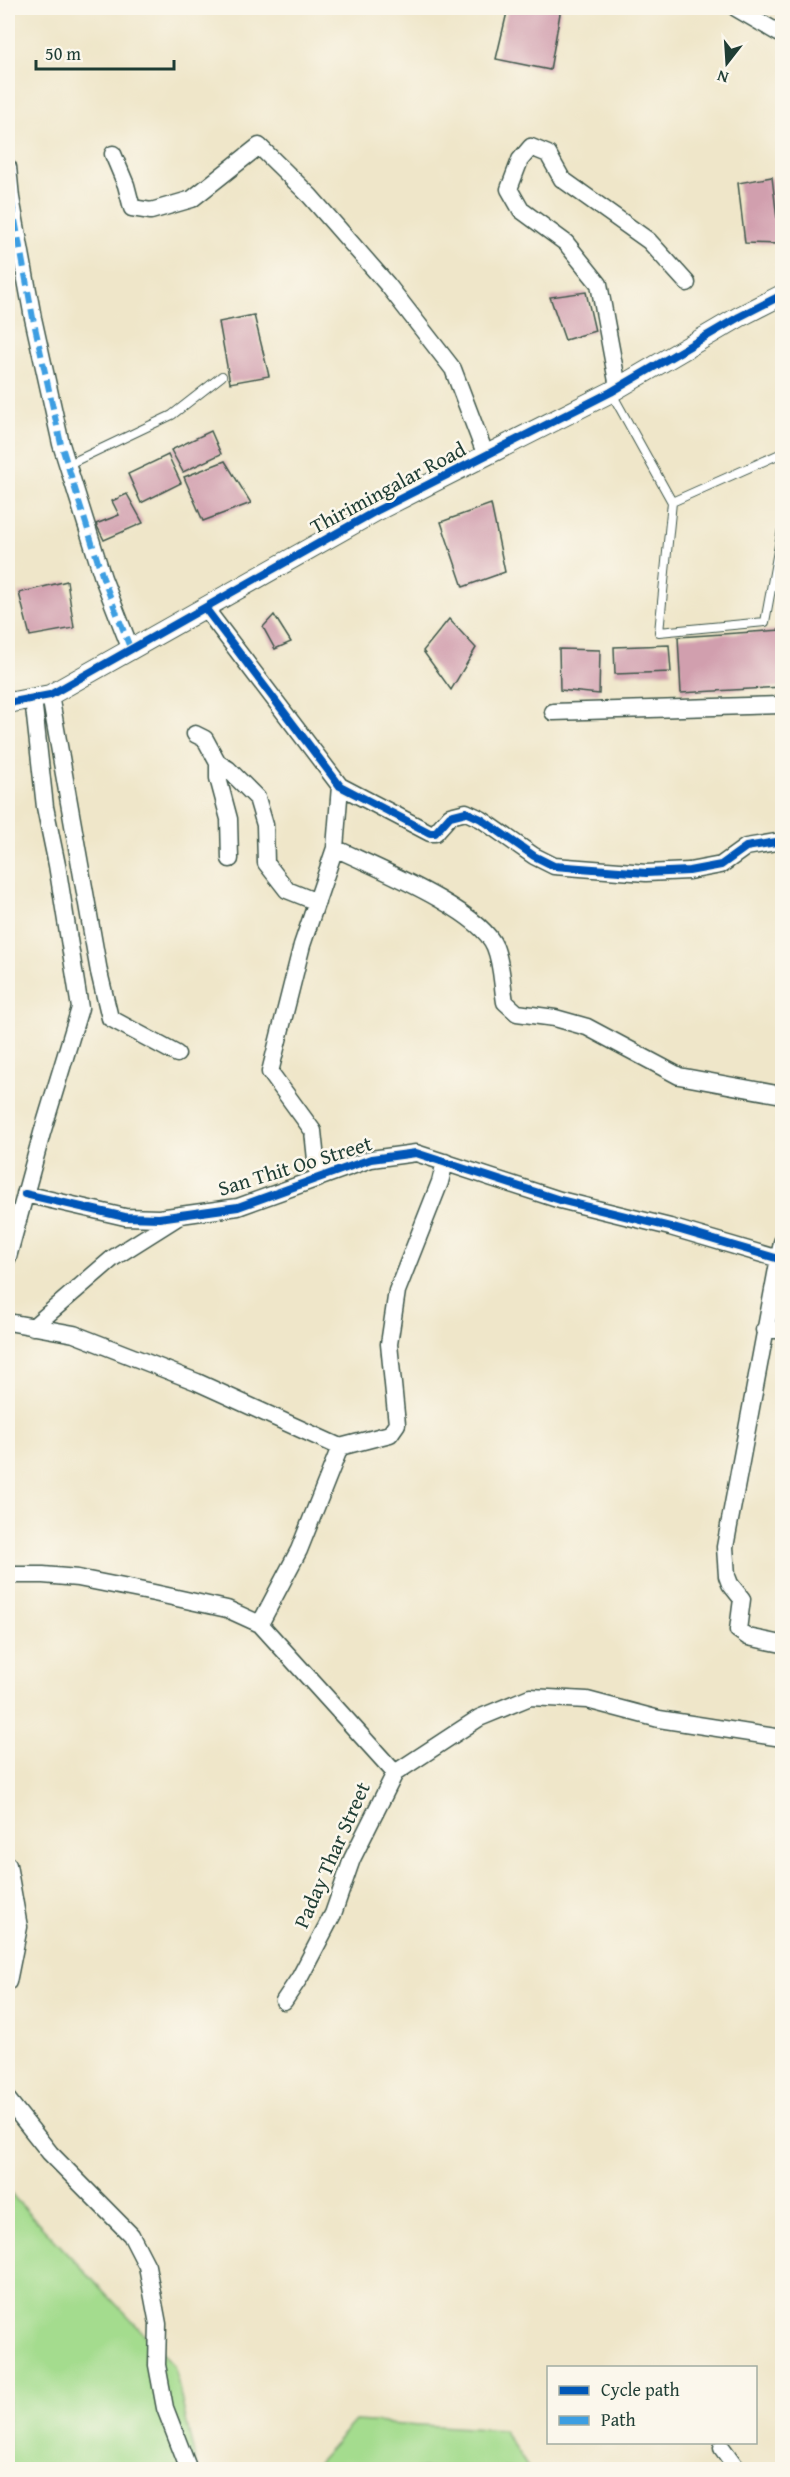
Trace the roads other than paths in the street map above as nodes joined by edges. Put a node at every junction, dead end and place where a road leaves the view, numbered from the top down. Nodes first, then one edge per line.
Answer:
1 (736, 8) edge
2 (783, 35) edge
3 (113, 154) dead end
4 (8, 167) edge
5 (687, 283) dead end
6 (783, 295) edge
7 (222, 376) dead end
8 (614, 390) junction
9 (783, 453) edge
10 (486, 456) junction
11 (67, 465) junction
12 (672, 502) junction
13 (783, 529) edge
14 (205, 608) junction
15 (131, 650) junction
16 (41, 697) junction
17 (8, 704) edge
18 (783, 705) edge
19 (553, 712) dead end
20 (195, 734) dead end
21 (218, 763) junction
22 (340, 786) junction
23 (783, 841) edge
24 (335, 848) junction
25 (230, 859) dead end
26 (317, 902) junction
27 (177, 1054) dead end
28 (783, 1095) edge
29 (445, 1162) junction
30 (318, 1179) junction
31 (25, 1194) junction
32 (182, 1214) junction
33 (783, 1242) edge
34 (8, 1257) edge
35 (779, 1259) junction
36 (8, 1322) edge
37 (33, 1327) junction
38 (764, 1330) junction
39 (783, 1330) edge
40 (340, 1447) junction
41 (8, 1575) edge
42 (260, 1624) junction
43 (783, 1644) edge
44 (783, 1738) edge
45 (395, 1773) junction
46 (8, 1865) edge
47 (8, 1983) edge
48 (284, 2001) dead end
49 (8, 2100) edge
50 (722, 2448) dead end
51 (189, 2469) edge
52 (738, 2469) edge

1 - 2 street
3 - 10 street
4 - 11 street
5 - 8 street
6 - 8 street, Thirimingalar Road
7 - 11 lane
8 - 10 street, Thirimingalar Road
8 - 12 lane
9 - 12 lane
10 - 14 street, Thirimingalar Road
11 - 15 street
12 - 13 lane
14 - 15 street, Thirimingalar Road
14 - 22 street
15 - 16 street, Thirimingalar Road
16 - 17 street, Thirimingalar Road
16 - 27 street
16 - 31 street
18 - 19 street
20 - 21 street
21 - 25 street
21 - 26 street
22 - 23 street
22 - 24 street
24 - 26 street
24 - 28 street
26 - 30 street
29 - 30 street, San Thit Oo Street
29 - 35 street, San Thit Oo Street
29 - 40 street
30 - 32 street, San Thit Oo Street
31 - 32 street, San Thit Oo Street
31 - 34 street
32 - 37 street
33 - 35 street
35 - 38 street
36 - 37 street
37 - 40 street
38 - 39 street
38 - 43 street
40 - 42 street
41 - 42 street
42 - 45 street
44 - 45 street, Paday Thar Street
45 - 48 street, Paday Thar Street
46 - 47 street
49 - 51 street
50 - 52 street

